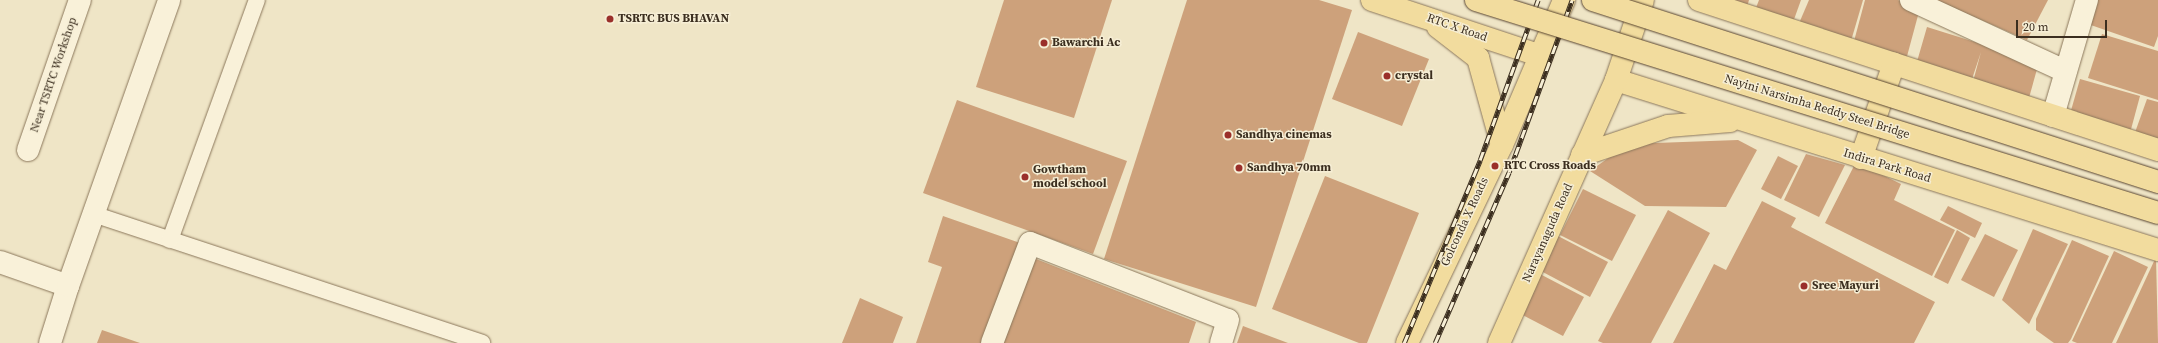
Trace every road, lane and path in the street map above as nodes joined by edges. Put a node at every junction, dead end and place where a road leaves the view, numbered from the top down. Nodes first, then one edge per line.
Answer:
1 (80, 0) edge
2 (169, 0) edge
3 (257, 0) edge
4 (1372, 0) edge
5 (1476, 0) edge
6 (1564, 0) edge
7 (1593, 0) edge
8 (1643, 0) edge
9 (1699, 0) edge
10 (1911, 0) edge
11 (2087, 0) edge
12 (1423, 16) junction
13 (1541, 56) junction
14 (1894, 64) junction
15 (2065, 71) junction
16 (1616, 80) junction
17 (2053, 116) junction
18 (1740, 120) junction
19 (1502, 145) junction
20 (28, 150) dead end
21 (2158, 150) edge
22 (1582, 155) junction
23 (1861, 158) junction
24 (2158, 182) edge
25 (2158, 213) edge
26 (93, 214) junction
27 (170, 240) junction
28 (2158, 250) edge
29 (0, 262) edge
30 (68, 286) junction
31 (1502, 342) edge
32 (50, 343) edge
33 (482, 343) edge
34 (992, 343) edge
35 (1221, 343) edge
36 (1407, 343) edge

1 - 20 street, Near TSRTC Workshop
2 - 26 street
3 - 27 lane
4 - 12 main road, RTC X Road
5 - 25 main road, Nayini Narsimha Reddy Steel Bridge, bridge
6 - 13 main road, Golconda X Roads
7 - 24 main road, bridge
8 - 16 main road, Narayanaguda Road
9 - 14 main road
10 - 15 street
11 - 15 street
12 - 13 main road, RTC X Road
12 - 19 main road
13 - 19 main road, Golconda X Roads
14 - 17 main road
14 - 23 main road
15 - 17 street
16 - 18 main road, Indira Park Road
16 - 22 main road, Narayanaguda Road
17 - 21 main road
18 - 22 main road
18 - 23 main road, Indira Park Road
19 - 36 main road, Golconda X Roads
22 - 31 main road, Narayanaguda Road
23 - 28 main road, Indira Park Road
26 - 27 lane
26 - 30 street
27 - 33 lane
29 - 30 street
30 - 32 street
34 - 35 street

